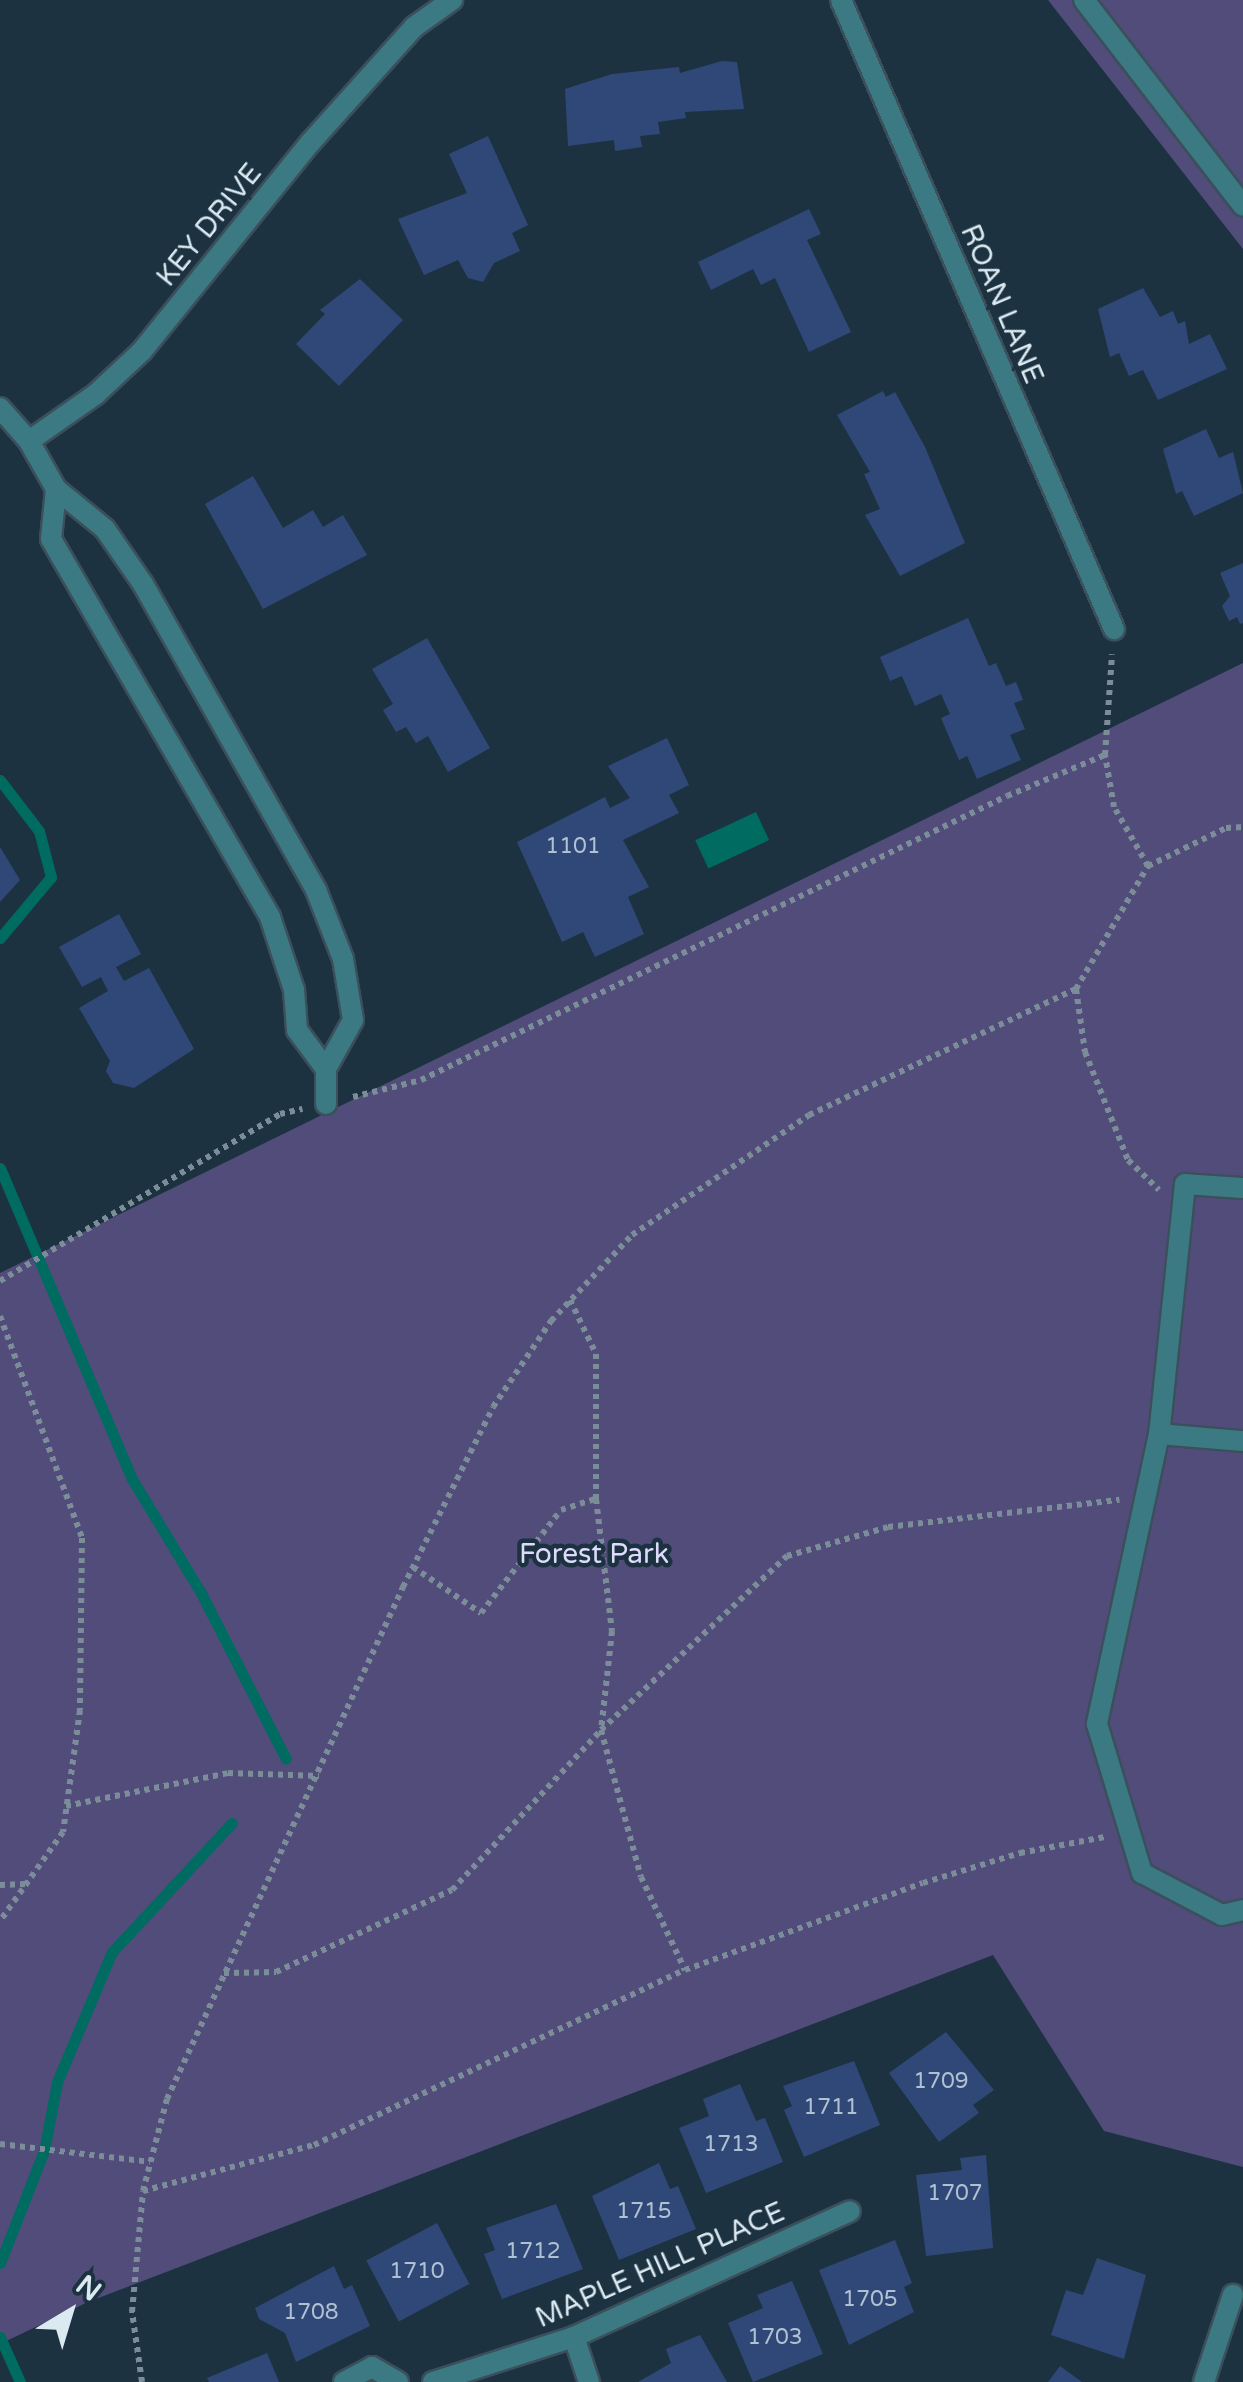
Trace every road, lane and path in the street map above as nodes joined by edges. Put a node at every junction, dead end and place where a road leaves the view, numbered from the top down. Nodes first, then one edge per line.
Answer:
1 (452, 0) edge
2 (840, 0) edge
3 (1084, 0) edge
4 (1243, 206) edge
5 (0, 408) edge
6 (30, 441) junction
7 (56, 489) junction
8 (1114, 629) joint
9 (1105, 755) junction
10 (1243, 827) edge
11 (1148, 866) junction
12 (1076, 989) junction
13 (326, 1068) junction
14 (326, 1104) junction
15 (1243, 1188) edge
16 (1183, 1214) junction
17 (0, 1281) edge
18 (570, 1300) junction
19 (0, 1316) edge
20 (1159, 1434) junction
21 (1243, 1441) edge
22 (1146, 1498) junction
23 (596, 1499) junction
24 (413, 1567) junction
25 (602, 1730) junction
26 (320, 1776) junction
27 (66, 1806) junction
28 (1129, 1832) junction
29 (0, 1884) edge
30 (26, 1884) junction
31 (1243, 1910) edge
32 (0, 1921) edge
33 (685, 1970) junction
34 (224, 1973) junction
35 (0, 2144) edge
36 (150, 2162) junction
37 (143, 2191) junction
38 (850, 2210) dead end
39 (1234, 2294) dead end
40 (574, 2337) junction
41 (142, 2382) edge
42 (344, 2382) edge
43 (398, 2382) edge
44 (433, 2382) edge
45 (589, 2382) edge
46 (1204, 2382) edge

1 - 6 street, KEY DRIVE
2 - 8 street, ROAN LANE
3 - 4 street
5 - 6 street
6 - 7 street
7 - 13 street
7 - 13 street
8 - 9 path
9 - 11 path
9 - 14 path
10 - 11 path
11 - 12 path
12 - 16 path
12 - 18 path
13 - 14 street
14 - 17 path
15 - 16 street
16 - 20 street
18 - 23 path
18 - 24 path
19 - 27 path
20 - 21 street
20 - 22 street
22 - 25 path
22 - 28 street
23 - 24 path
23 - 25 path
24 - 26 path
25 - 33 path
25 - 34 path
26 - 27 path
26 - 34 path
27 - 30 path
28 - 31 street
28 - 33 path
29 - 30 path
30 - 32 path
33 - 37 path
34 - 36 path
35 - 36 path
36 - 37 path
37 - 41 path
38 - 40 street, MAPLE HILL PLACE
39 - 46 street
40 - 44 street, MAPLE HILL PLACE
40 - 45 street
42 - 43 street

